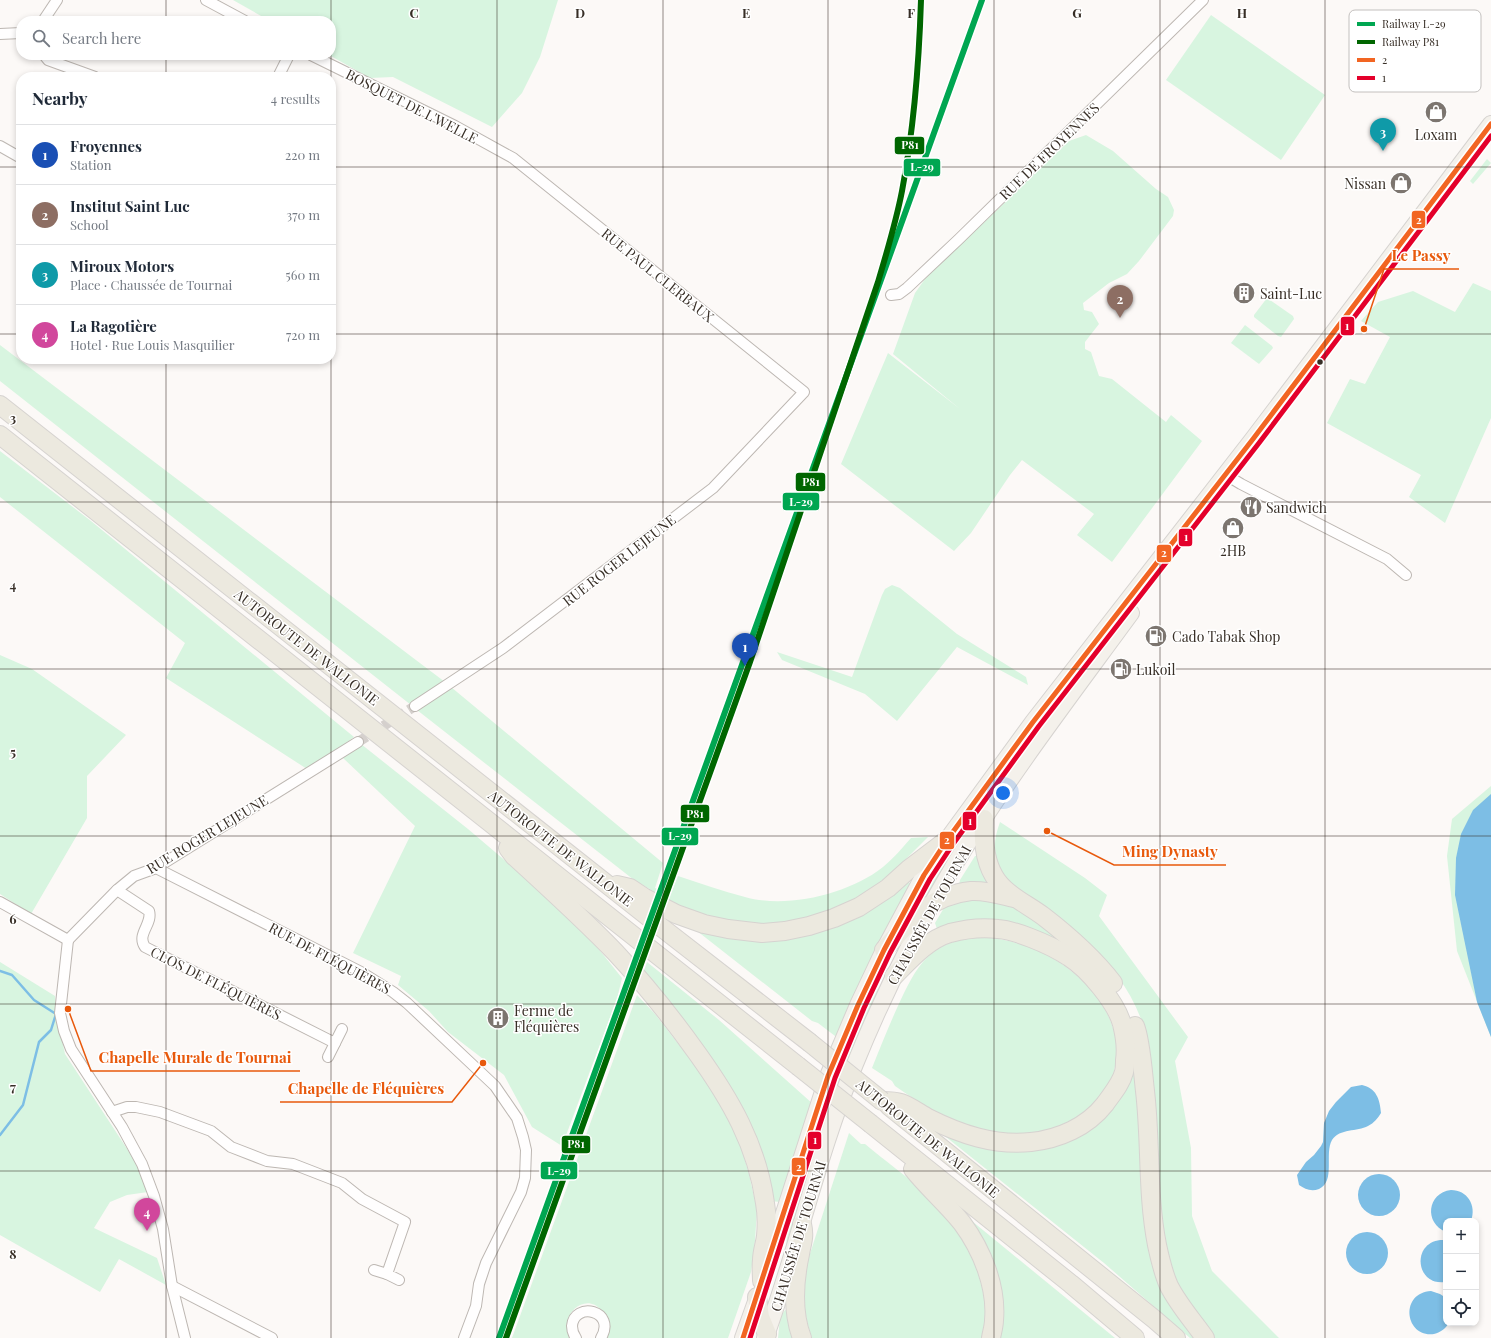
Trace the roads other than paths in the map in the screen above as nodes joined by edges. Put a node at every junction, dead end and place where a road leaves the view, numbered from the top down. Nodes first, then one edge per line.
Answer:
1 (57, 0) edge
2 (206, 0) edge
3 (1203, 0) edge
4 (46, 16) edge
5 (235, 16) edge
6 (16, 33) edge
7 (0, 34) edge
8 (48, 60) edge
9 (286, 60) edge
10 (321, 60) edge
11 (81, 72) edge
12 (280, 72) edge
13 (1491, 124) edge
14 (1491, 138) edge
15 (0, 146) edge
16 (16, 155) edge
17 (513, 158) joint
18 (891, 295) dead end
19 (804, 392) joint
20 (0, 405) edge
21 (0, 435) edge
22 (1230, 478) junction
23 (1406, 575) dead end
24 (415, 706) tunnel mouth
25 (358, 742) tunnel mouth
26 (984, 820) junction
27 (489, 822) junction
28 (947, 840) junction
29 (156, 868) junction
30 (604, 882) junction
31 (117, 890) junction
32 (1017, 899) junction
33 (0, 902) edge
34 (933, 902) junction
35 (68, 940) junction
36 (884, 950) junction
37 (894, 976) junction
38 (342, 1029) dead end
39 (335, 1043) junction
40 (328, 1057) dead end
41 (882, 1101) junction
42 (112, 1112) junction
43 (905, 1152) junction
44 (802, 1224) junction
45 (374, 1270) dead end
46 (386, 1274) junction
47 (399, 1280) dead end
48 (172, 1286) junction
49 (760, 1289) junction
50 (766, 1336) edge
51 (185, 1338) edge
52 (272, 1338) edge
53 (464, 1338) edge
54 (576, 1338) edge
55 (601, 1338) edge
56 (744, 1338) edge
57 (802, 1338) edge
58 (991, 1338) edge
59 (1135, 1338) edge
60 (1176, 1338) edge
61 (1205, 1338) edge

1 - 4 street
2 - 5 street
3 - 18 street, RUE DE FROYENNES
6 - 7 street
8 - 11 street
9 - 12 street
10 - 17 street, BOSQUET DE L'WELLE
13 - 22 main road, CHAUSSÉE DE TOURNAI
14 - 22 main road, CHAUSSÉE DE TOURNAI
15 - 16 street
17 - 19 street, RUE PAUL CLERBAUX
19 - 24 street, RUE ROGER LEJEUNE
20 - 30 highway, AUTOROUTE DE WALLONIE
21 - 27 highway, AUTOROUTE DE WALLONIE
22 - 23 street
22 - 26 main road, CHAUSSÉE DE TOURNAI
22 - 28 main road, CHAUSSÉE DE TOURNAI
25 - 29 street, RUE ROGER LEJEUNE
26 - 32 highway
26 - 34 main road, CHAUSSÉE DE TOURNAI
27 - 43 highway, AUTOROUTE DE WALLONIE, bridge
27 - 49 highway
28 - 30 highway
28 - 36 main road, CHAUSSÉE DE TOURNAI
29 - 31 street, RUE ROGER LEJEUNE
29 - 53 street, RUE DE FLÉQUIÈRES
30 - 41 highway, AUTOROUTE DE WALLONIE, bridge
31 - 35 street, RUE ROGER LEJEUNE
31 - 39 street, CLOS DE FLÉQUIÈRES
32 - 34 highway
32 - 61 highway
33 - 35 street
34 - 36 highway
34 - 37 main road, CHAUSSÉE DE TOURNAI
35 - 42 street
36 - 49 main road, CHAUSSÉE DE TOURNAI
37 - 41 highway
37 - 44 main road, CHAUSSÉE DE TOURNAI
38 - 39 street
39 - 40 street
41 - 60 highway, AUTOROUTE DE WALLONIE
42 - 46 street
42 - 48 street
43 - 58 highway
43 - 59 highway, AUTOROUTE DE WALLONIE
44 - 50 main road, CHAUSSÉE DE TOURNAI
44 - 57 highway
45 - 46 street
46 - 47 street
48 - 51 street
48 - 52 street
49 - 50 highway
49 - 56 main road, CHAUSSÉE DE TOURNAI
54 - 55 street

